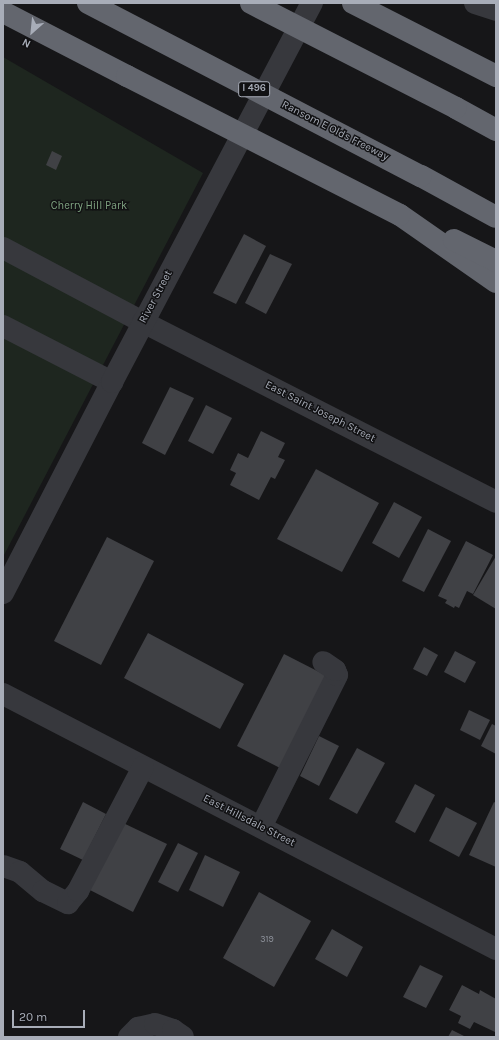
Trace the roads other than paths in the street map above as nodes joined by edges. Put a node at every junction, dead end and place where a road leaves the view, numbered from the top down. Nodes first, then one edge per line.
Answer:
1 (88, 3) edge
2 (251, 3) edge
3 (312, 3) edge
4 (353, 3) edge
5 (475, 3) edge
6 (496, 10) edge
7 (3, 12) edge
8 (490, 74) edge
9 (496, 130) edge
10 (400, 215) junction
11 (496, 217) edge
12 (3, 248) edge
13 (496, 262) edge
14 (496, 282) edge
15 (143, 322) junction
16 (3, 326) edge
17 (112, 382) junction
18 (496, 502) edge
19 (3, 593) edge
20 (323, 662) dead end
21 (3, 694) edge
22 (143, 767) junction
23 (261, 827) junction
24 (3, 866) edge
25 (496, 948) edge
26 (129, 1037) edge
27 (183, 1037) edge

1 - 11 highway, Ransom E Olds Freeway / I 496, bridge
2 - 9 highway, bridge
3 - 15 street, River Street
4 - 8 highway
5 - 6 street
7 - 10 highway, bridge
10 - 13 highway
10 - 14 highway
12 - 15 street, East Saint Joseph Street
15 - 17 street, River Street
15 - 18 street, East Saint Joseph Street
16 - 17 street
17 - 19 street, River Street
20 - 23 street
21 - 22 street, East Hillsdale Street
22 - 23 street, East Hillsdale Street
22 - 24 street
23 - 25 street, East Hillsdale Street
26 - 27 street

